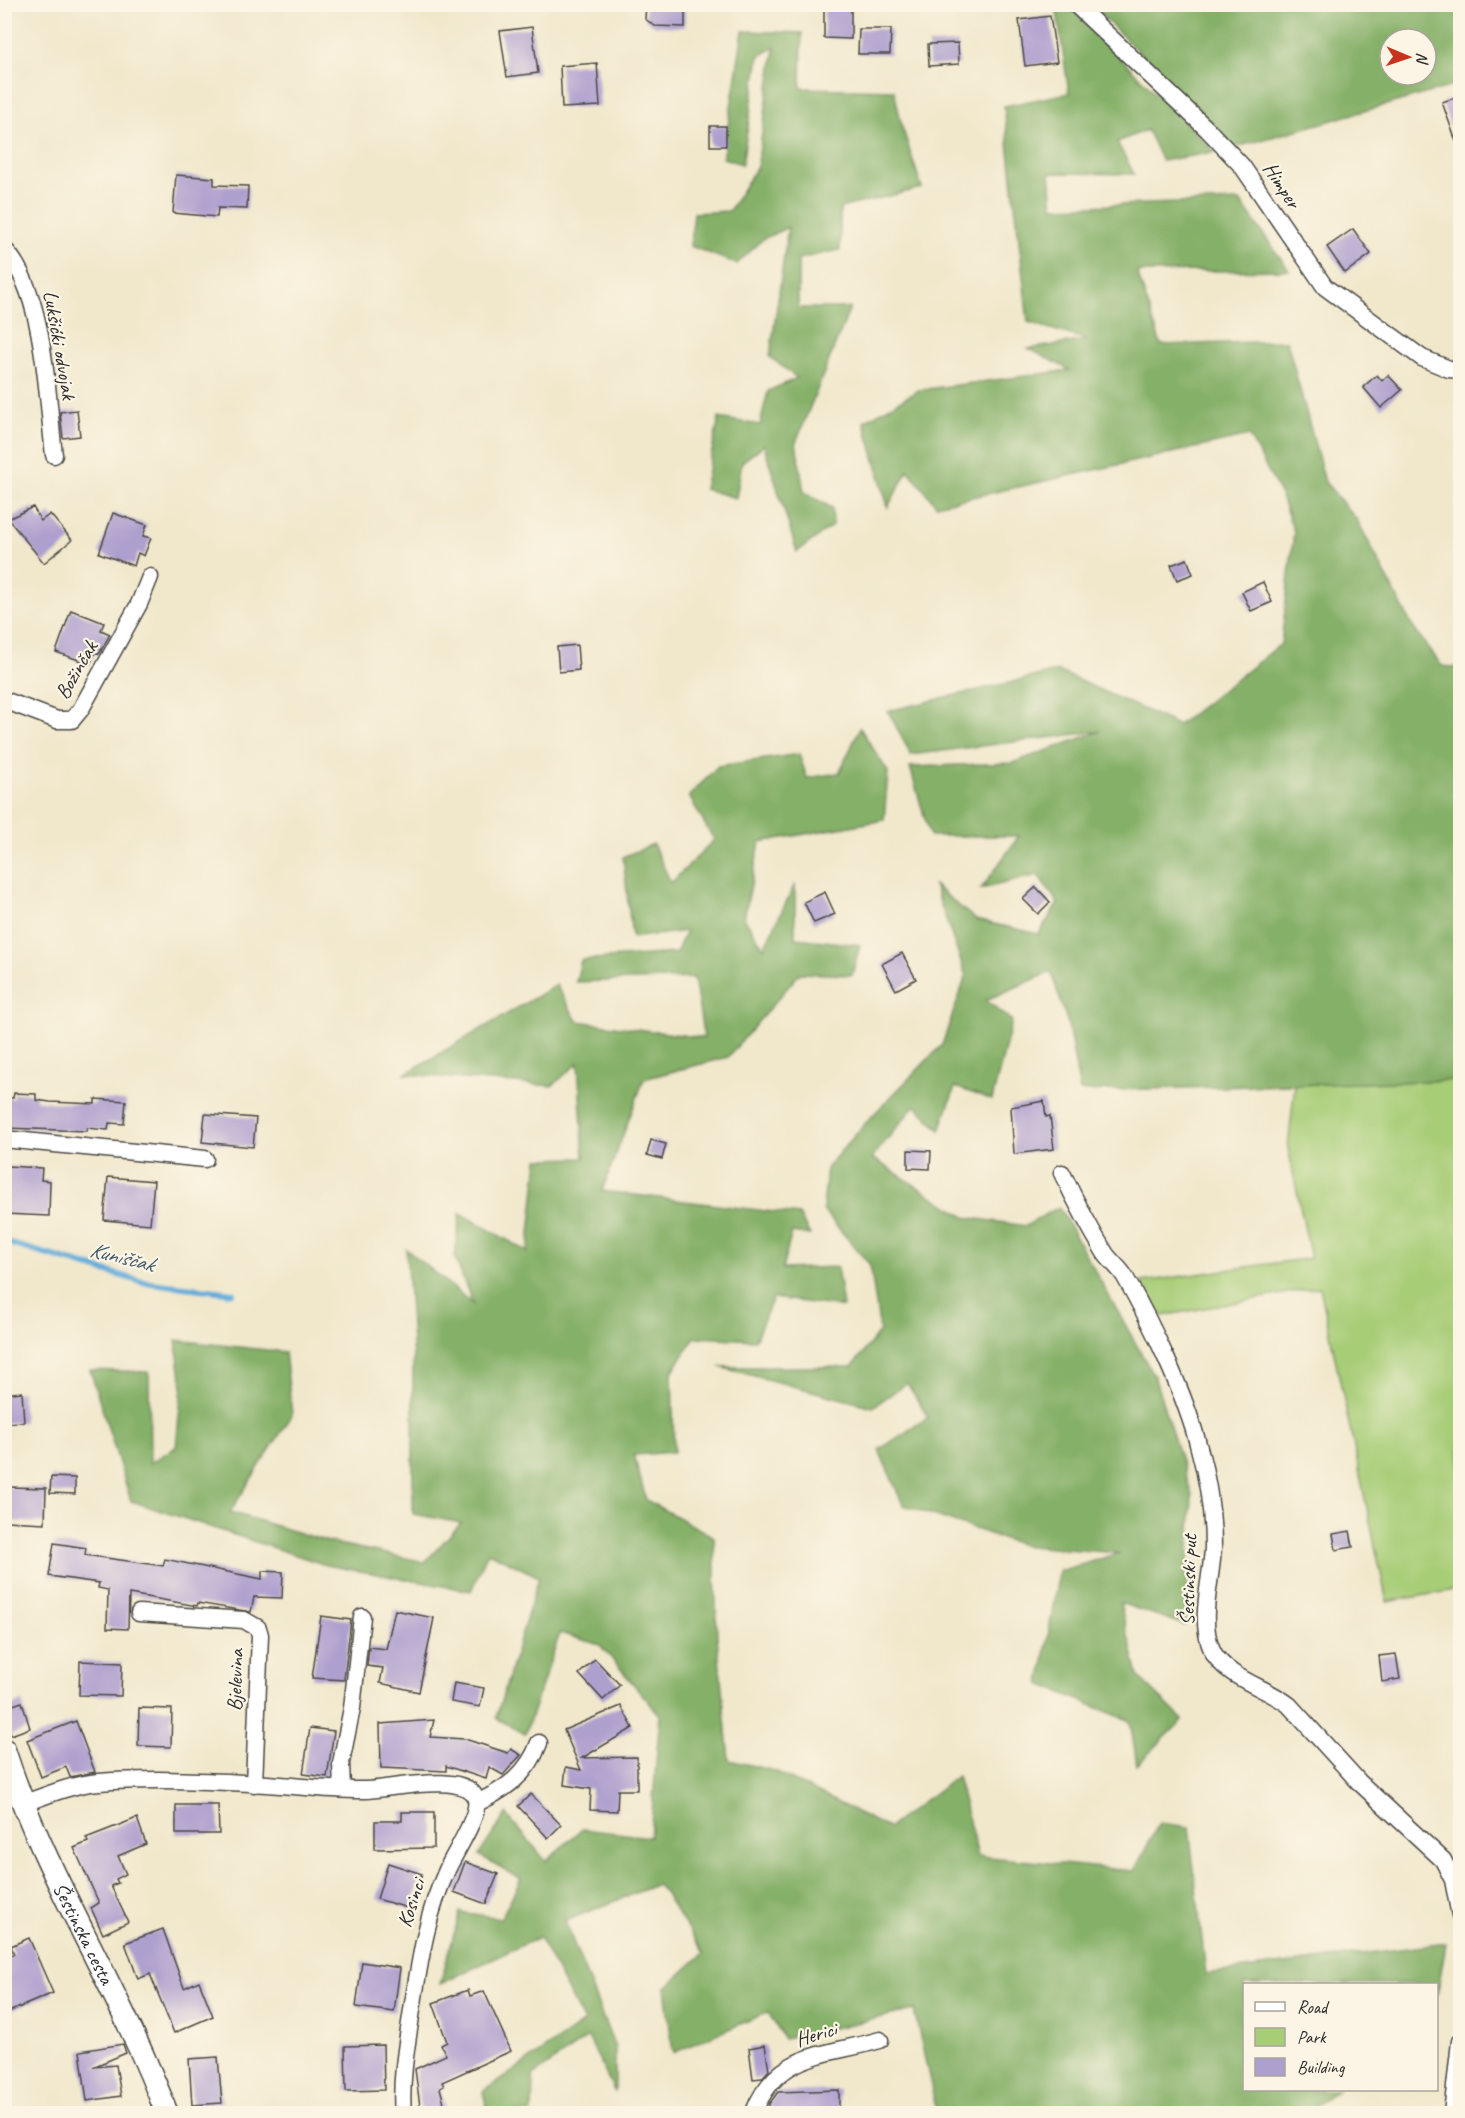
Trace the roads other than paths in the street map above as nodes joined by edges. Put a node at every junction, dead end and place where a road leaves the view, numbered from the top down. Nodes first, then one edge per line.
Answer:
1 (1075, 4) edge
2 (4, 249) edge
3 (1461, 370) edge
4 (54, 455) dead end
5 (150, 577) dead end
6 (4, 700) edge
7 (4, 1139) edge
8 (205, 1160) dead end
9 (1062, 1173) dead end
10 (140, 1613) dead end
11 (362, 1617) dead end
12 (539, 1743) dead end
13 (7, 1764) edge
14 (254, 1784) junction
15 (342, 1789) junction
16 (25, 1803) junction
17 (477, 1803) junction
18 (1461, 1916) edge
19 (880, 2040) dead end
20 (1461, 2040) edge
21 (167, 2114) edge
22 (403, 2114) edge
23 (753, 2114) edge
24 (1452, 2114) edge

1 - 3 street, Himper
2 - 4 street, Lukšićki odvojak
5 - 6 street, Božinčak
7 - 8 street
9 - 18 street, Šestinski put
10 - 14 street, Bjelevina
11 - 15 street
12 - 17 street
13 - 16 main road, Šestinska cesta
14 - 15 street
14 - 16 street
15 - 17 street
16 - 21 main road, Šestinska cesta
17 - 22 street, Kosinci
19 - 23 street, Herici
20 - 24 street

